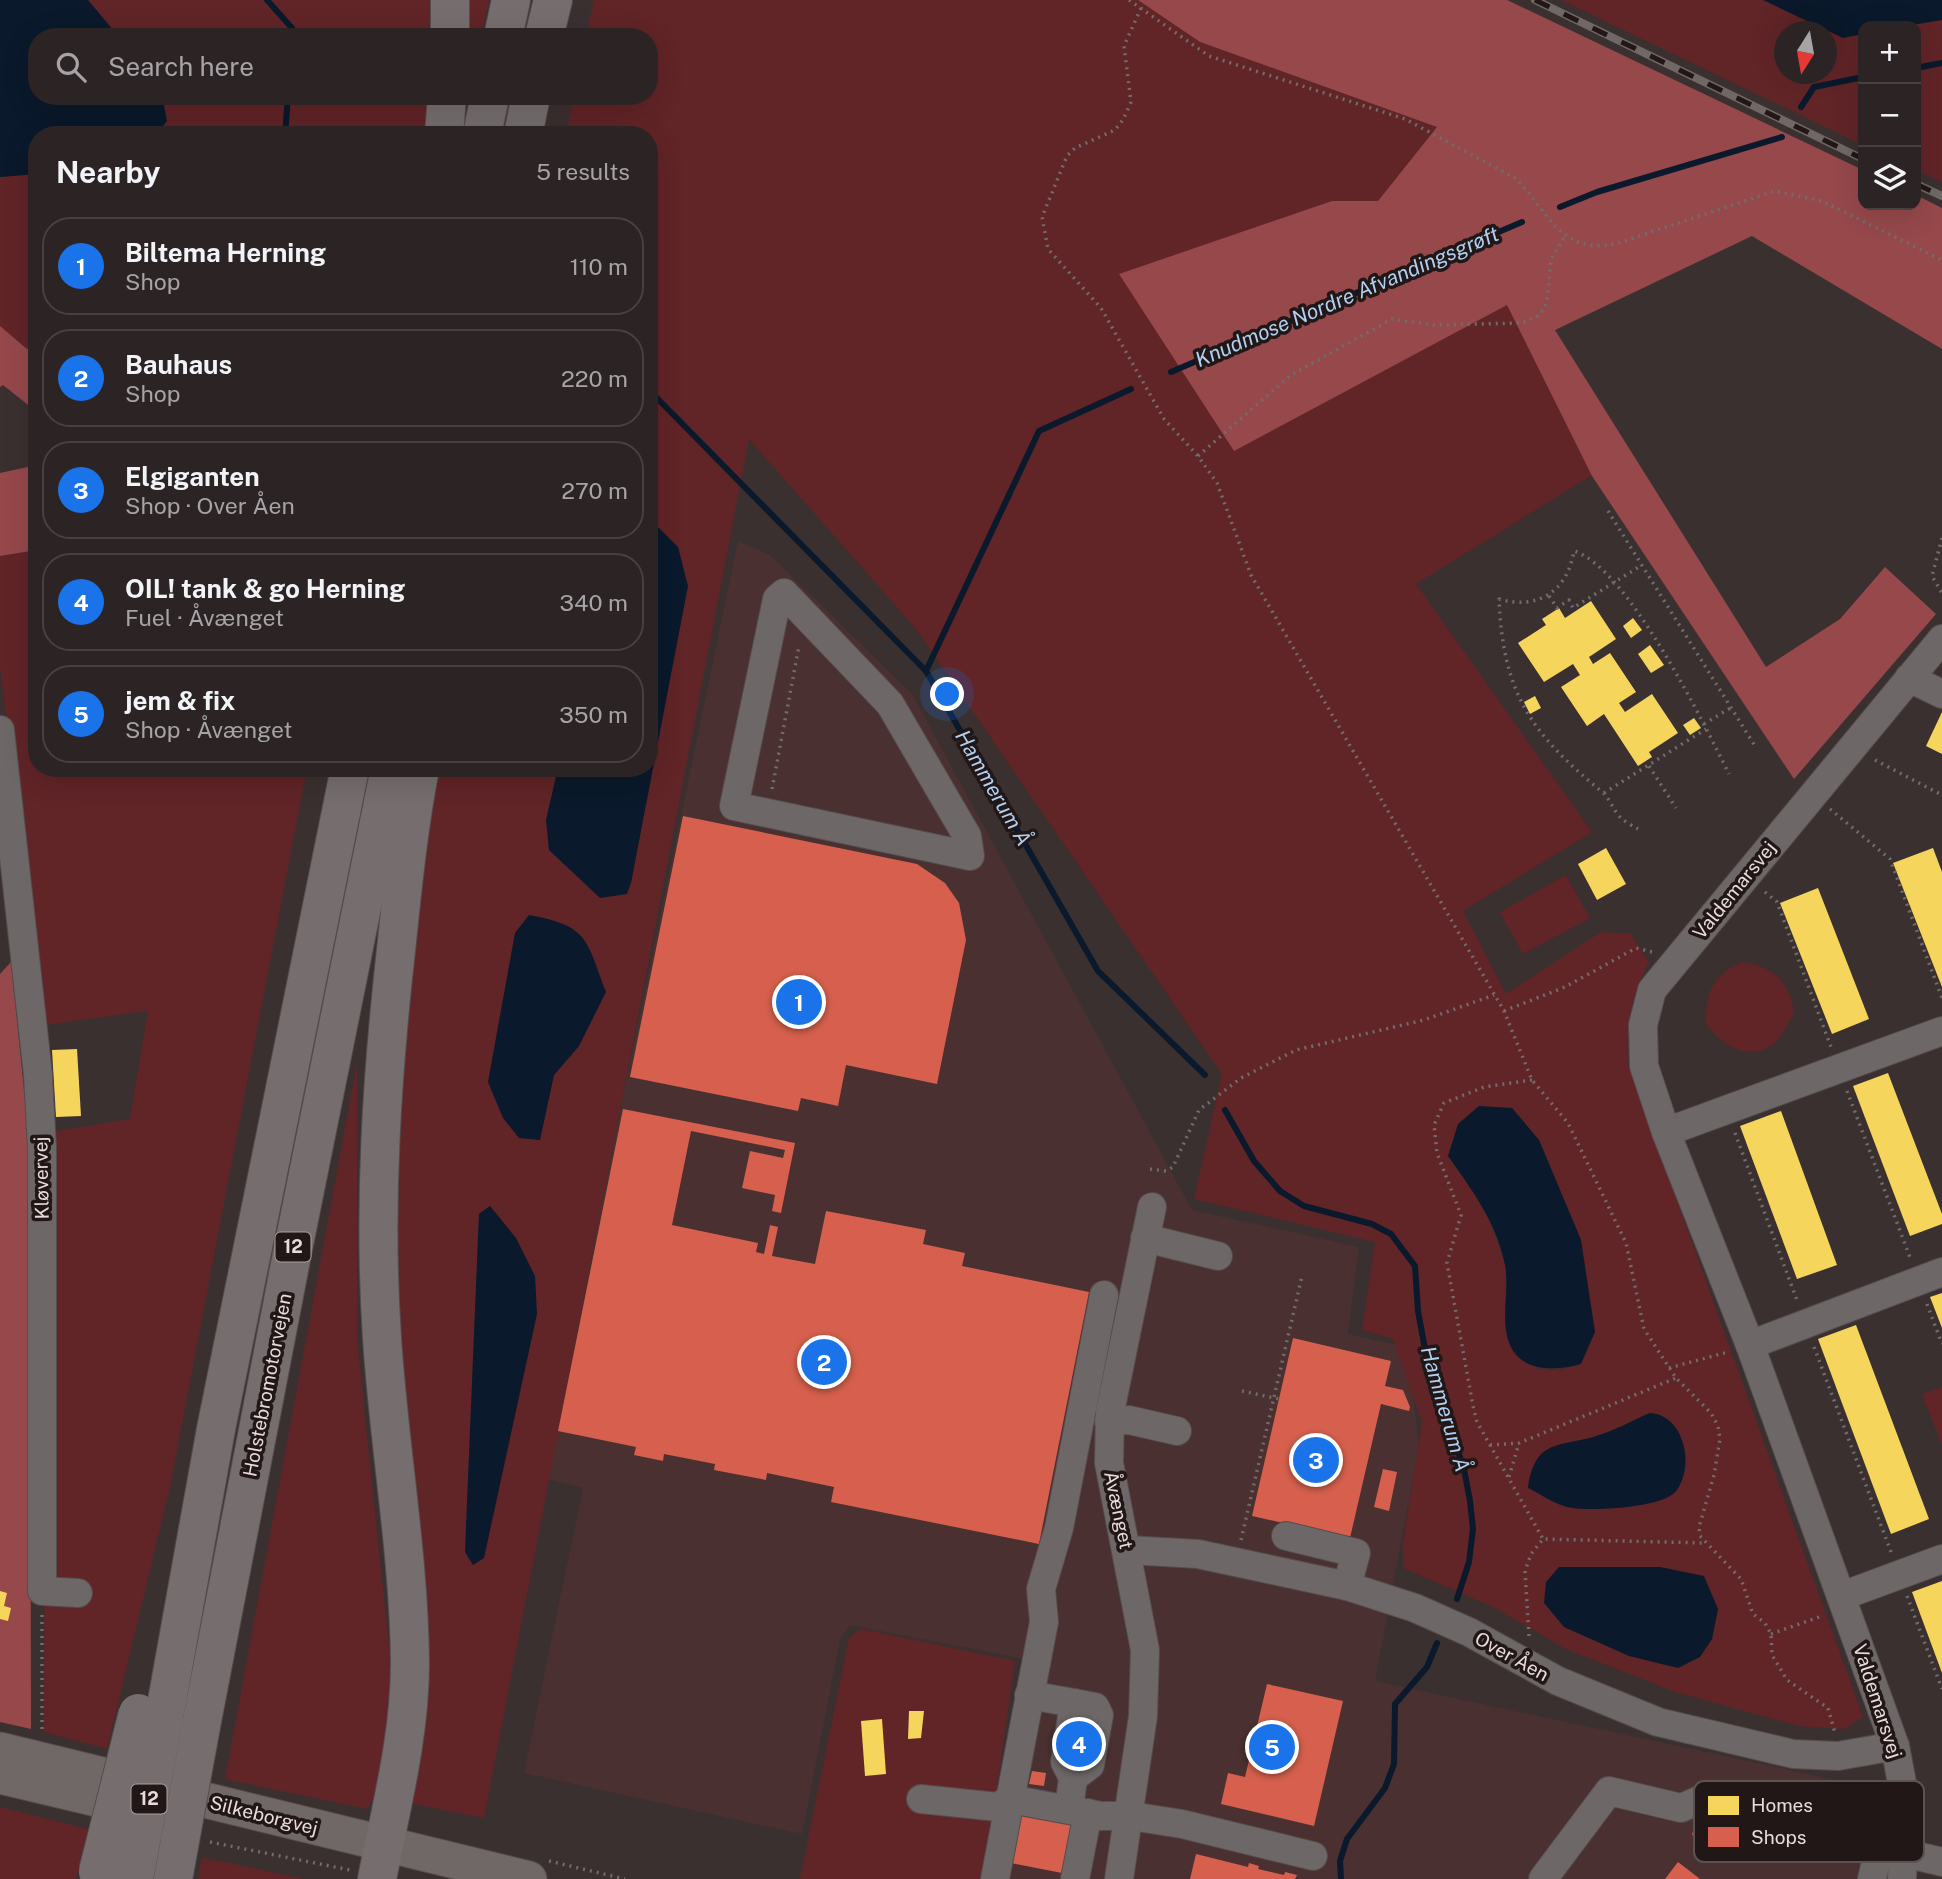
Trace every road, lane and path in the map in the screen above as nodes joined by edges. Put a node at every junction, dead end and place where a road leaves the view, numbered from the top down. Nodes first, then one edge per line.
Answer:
1 (450, 0) edge
2 (511, 0) edge
3 (553, 0) edge
4 (1129, 0) edge
5 (1141, 8) junction
6 (450, 28) edge
7 (505, 28) edge
8 (546, 28) edge
9 (446, 105) edge
10 (488, 105) edge
11 (529, 105) edge
12 (445, 126) edge
13 (484, 126) edge
14 (525, 126) edge
15 (1565, 236) junction
16 (1942, 260) edge
17 (1198, 456) junction
18 (1608, 511) dead end
19 (1942, 538) edge
20 (1642, 565) junction
21 (1613, 583) junction
22 (1942, 593) edge
23 (1549, 596) junction
24 (808, 619) junction
25 (1942, 639) edge
26 (1909, 678) junction
27 (1942, 694) edge
28 (1732, 706) junction
29 (1705, 727) junction
30 (0, 730) edge
31 (1853, 745) junction
32 (1755, 746) dead end
33 (1649, 766) junction
34 (1729, 774) dead end
35 (332, 777) edge
36 (348, 777) edge
37 (388, 777) edge
38 (418, 777) edge
39 (1604, 793) junction
40 (1812, 794) junction
41 (1942, 794) edge
42 (1676, 808) dead end
43 (767, 813) junction
44 (1638, 829) dead end
45 (1745, 876) junction
46 (324, 891) junction
47 (1665, 975) junction
48 (1494, 995) junction
49 (1942, 998) edge
50 (1504, 1012) junction
51 (1942, 1031) edge
52 (1839, 1068) junction
53 (1532, 1080) junction
54 (1726, 1110) junction
55 (1666, 1132) junction
56 (1150, 1169) dead end
57 (1152, 1207) dead end
58 (1145, 1238) junction
59 (1218, 1256) dead end
60 (1302, 1276) dead end
61 (1930, 1276) edge
62 (1104, 1295) dead end
63 (1806, 1324) junction
64 (1942, 1344) edge
65 (1751, 1345) junction
66 (1669, 1368) junction
67 (1676, 1378) junction
68 (1242, 1391) dead end
69 (1276, 1399) junction
70 (1109, 1421) junction
71 (1177, 1431) dead end
72 (1519, 1443) junction
73 (1490, 1445) junction
74 (1509, 1479) junction
75 (1286, 1536) dead end
76 (1543, 1539) junction
77 (1704, 1543) junction
78 (1128, 1550) junction
79 (1942, 1559) edge
80 (1235, 1562) junction
81 (1899, 1575) junction
82 (1347, 1586) junction
83 (42, 1591) junction
84 (78, 1593) dead end
85 (1844, 1602) junction
86 (1771, 1634) junction
87 (1534, 1643) dead end
88 (1942, 1689) edge
89 (1029, 1695) junction
90 (1895, 1746) junction
91 (0, 1750) edge
92 (1838, 1756) junction
93 (42, 1760) junction
94 (0, 1776) edge
95 (1902, 1781) edge
96 (921, 1799) dead end
97 (1010, 1799) junction
98 (1694, 1802) edge
99 (1078, 1811) junction
100 (1131, 1816) junction
101 (1942, 1862) edge
102 (380, 1863) edge
103 (1889, 1866) edge
104 (1311, 1868) edge
105 (109, 1877) edge
106 (173, 1879) edge
107 (432, 1879) edge
108 (529, 1879) edge
109 (995, 1879) edge
110 (1075, 1879) edge
111 (1119, 1879) edge
112 (1543, 1879) edge

1 - 6 highway
2 - 7 highway
3 - 8 highway
4 - 5 path
5 - 15 path
5 - 17 path
9 - 12 highway
10 - 13 highway
11 - 14 highway
15 - 16 path
15 - 17 path
17 - 48 path
18 - 20 path
19 - 22 path
20 - 21 path
20 - 28 path
21 - 23 path
21 - 23 path
21 - 29 path
23 - 39 path
24 - 43 path
24 - 43 street
24 - 43 street
25 - 26 street, Valdemarsvej
26 - 27 street
26 - 31 street, Valdemarsvej
28 - 29 path
28 - 32 path
29 - 33 path
29 - 34 path
30 - 83 street, Kløvervej
31 - 40 street, Valdemarsvej
31 - 41 path
33 - 39 path
33 - 42 path
35 - 46 highway
36 - 46 highway, 12
37 - 106 highway, Holstebromotorvejen / 12, bridge
38 - 102 highway
39 - 44 path
40 - 45 street, Valdemarsvej
40 - 49 path
45 - 47 street, Valdemarsvej
45 - 52 path
46 - 105 highway, 12, bridge
47 - 50 path
47 - 55 street, Valdemarsvej
48 - 50 path
48 - 56 path
50 - 53 path
51 - 52 street
52 - 54 street
52 - 61 path
53 - 66 path
53 - 73 path
54 - 55 street
54 - 63 path
55 - 65 street, Valdemarsvej
57 - 58 street, Åvænget
58 - 59 street
58 - 70 street, Åvænget
60 - 69 path
61 - 63 street
61 - 64 path
62 - 89 street
63 - 65 street
63 - 81 path
65 - 66 path
65 - 85 street, Valdemarsvej
66 - 67 path
67 - 72 path
67 - 77 path
68 - 69 path
69 - 80 path
70 - 71 street
70 - 78 street, Åvænget
72 - 73 path
72 - 74 path
73 - 74 path
74 - 76 path
75 - 82 street
76 - 77 path
76 - 87 path
77 - 86 path
78 - 80 street, Over Åen
78 - 100 street, Åvænget
79 - 81 street
80 - 82 street, Over Åen
81 - 85 street
81 - 88 path
82 - 92 street, Over Åen
83 - 84 street
83 - 93 path
85 - 86 path
85 - 90 street, Valdemarsvej
86 - 92 path
89 - 97 street
89 - 99 street
90 - 92 street, Over Åen
90 - 95 street, Valdemarsvej
91 - 93 main road, Silkeborgvej
93 - 102 main road, Silkeborgvej
94 - 102 main road, Silkeborgvej
96 - 97 street
97 - 99 street
97 - 109 street
98 - 112 street
99 - 100 street
99 - 110 street
100 - 104 street
100 - 111 street, Åvænget
101 - 103 street
102 - 107 main road, Silkeborgvej
102 - 108 main road, Silkeborgvej

